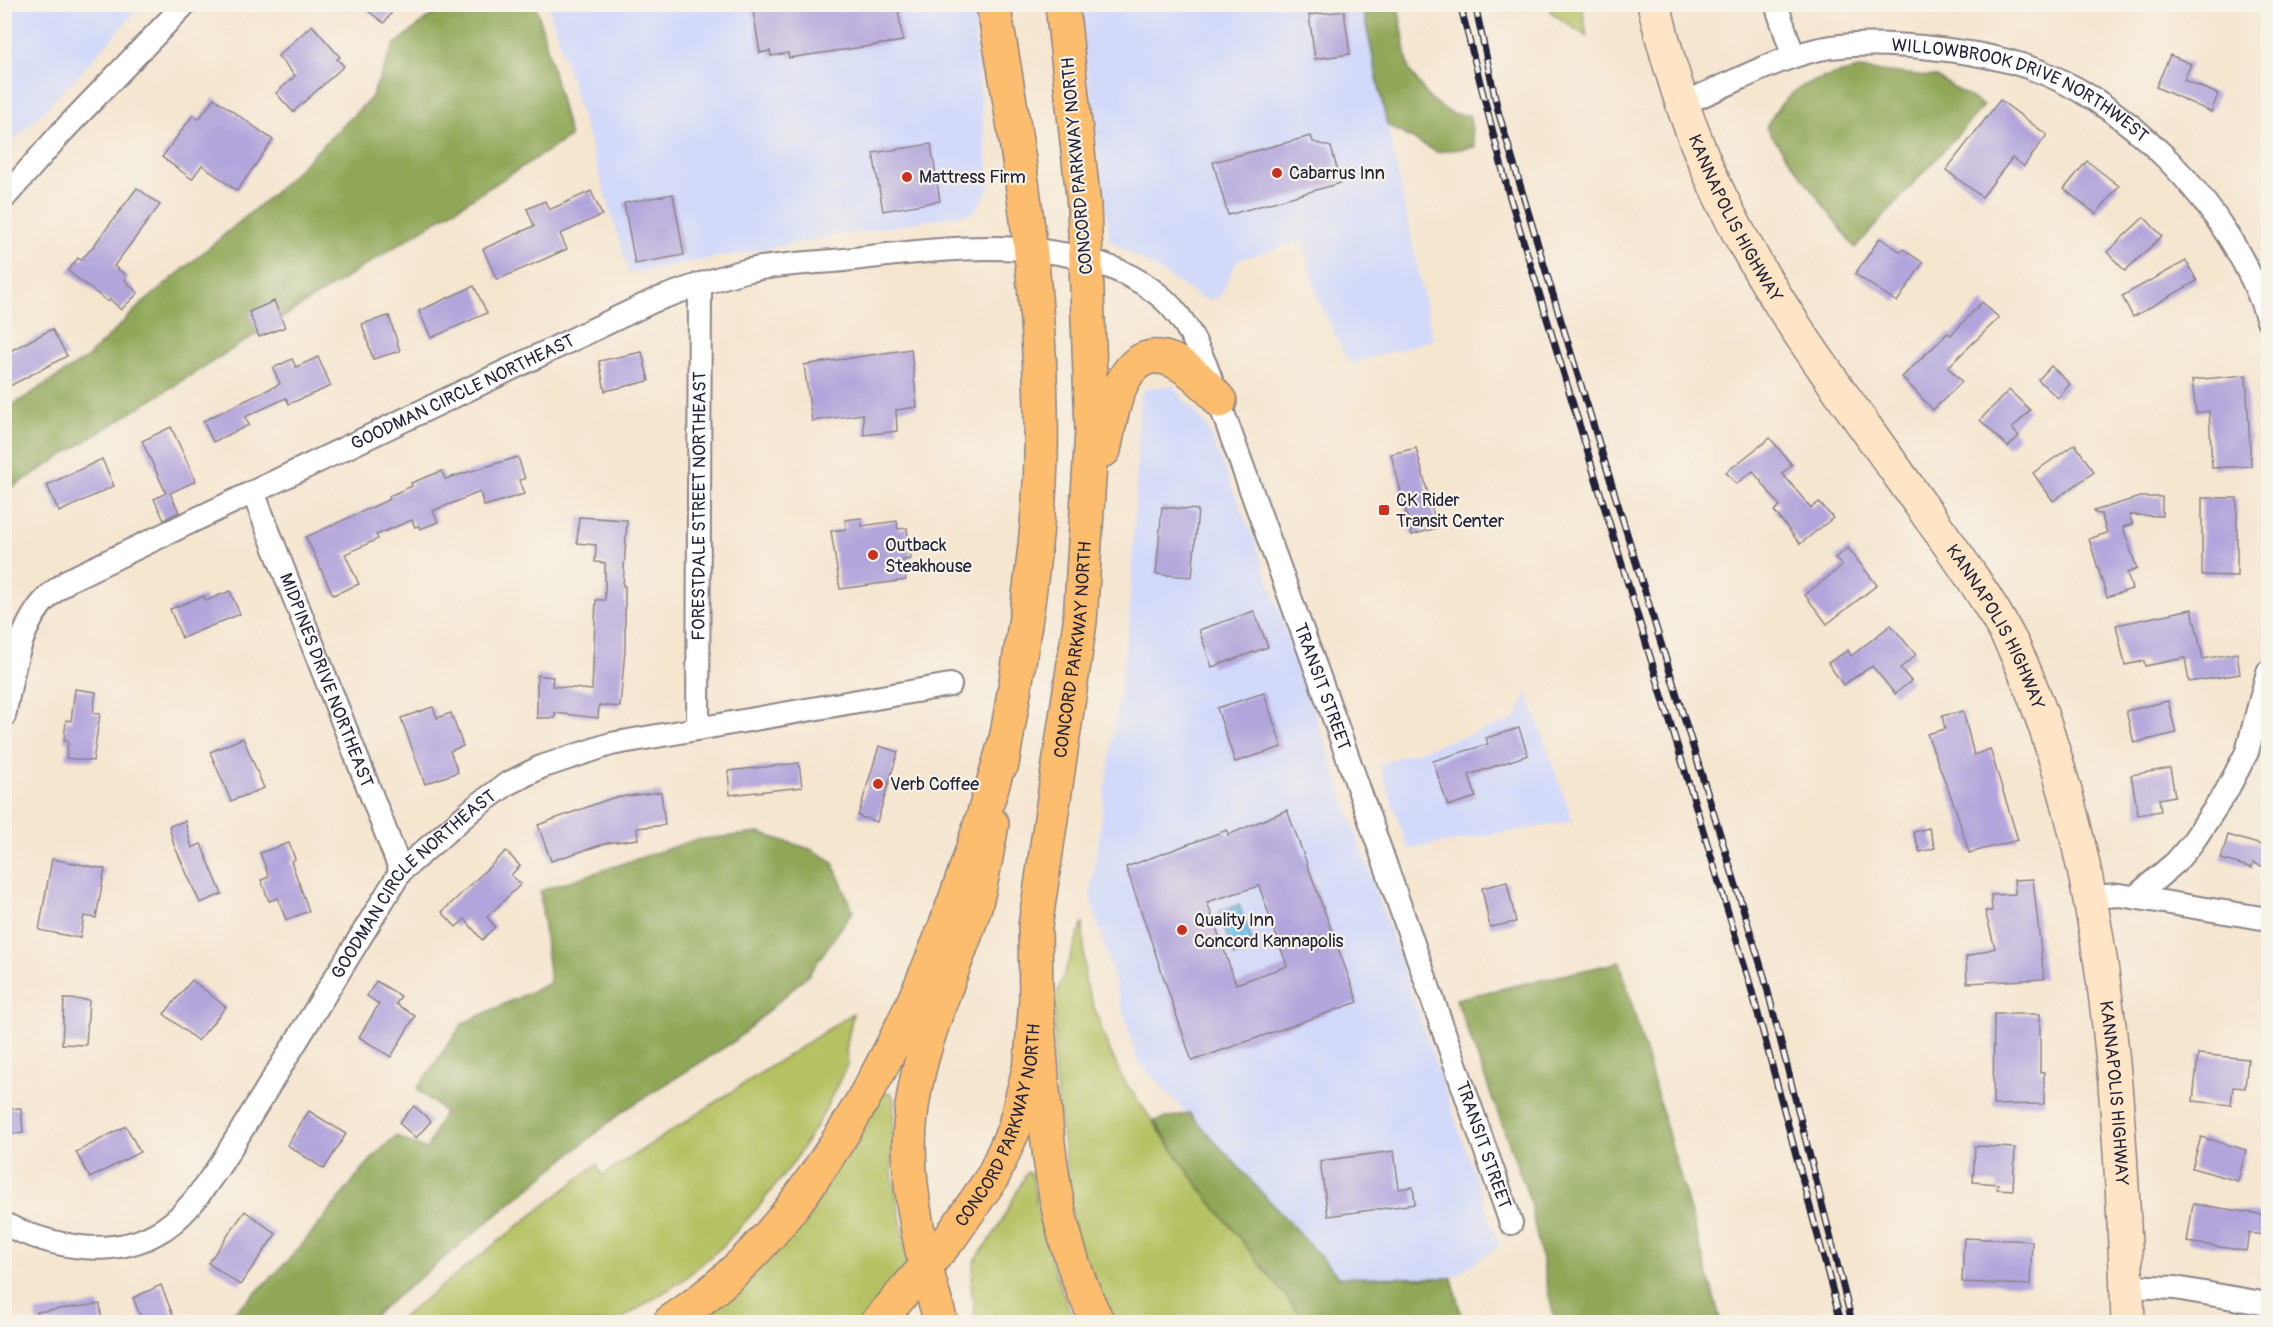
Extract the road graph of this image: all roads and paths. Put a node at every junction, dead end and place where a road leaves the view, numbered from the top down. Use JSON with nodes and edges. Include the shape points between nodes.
{"nodes":[{"id":1,"x":184,"y":4,"type":"edge"},
{"id":2,"x":993,"y":4,"type":"edge"},
{"id":3,"x":1062,"y":4,"type":"edge"},
{"id":4,"x":1653,"y":4,"type":"edge"},
{"id":5,"x":1776,"y":4,"type":"edge"},
{"id":6,"x":1793,"y":55,"type":"junction"},
{"id":7,"x":1683,"y":103,"type":"junction"},
{"id":8,"x":4,"y":198,"type":"edge"},
{"id":9,"x":1029,"y":249,"type":"junction"},
{"id":10,"x":1086,"y":259,"type":"junction"},
{"id":11,"x":700,"y":284,"type":"junction"},
{"id":12,"x":2268,"y":320,"type":"edge"},
{"id":13,"x":1220,"y":401,"type":"junction"},
{"id":14,"x":253,"y":492,"type":"junction"},
{"id":15,"x":1088,"y":513,"type":"junction"},
{"id":16,"x":2268,"y":672,"type":"edge"},
{"id":17,"x":950,"y":685,"type":"dead end"},
{"id":18,"x":4,"y":716,"type":"edge"},
{"id":19,"x":698,"y":728,"type":"junction"},
{"id":20,"x":1007,"y":735,"type":"junction"},
{"id":21,"x":400,"y":871,"type":"junction"},
{"id":22,"x":2115,"y":896,"type":"junction"},
{"id":23,"x":2268,"y":919,"type":"edge"},
{"id":24,"x":1036,"y":999,"type":"junction"},
{"id":25,"x":1511,"y":1223,"type":"dead end"},
{"id":26,"x":4,"y":1224,"type":"edge"},
{"id":27,"x":925,"y":1266,"type":"junction"},
{"id":28,"x":2127,"y":1286,"type":"junction"},
{"id":29,"x":2268,"y":1304,"type":"edge"},
{"id":30,"x":670,"y":1323,"type":"edge"},
{"id":31,"x":878,"y":1323,"type":"edge"},
{"id":32,"x":941,"y":1323,"type":"edge"},
{"id":33,"x":1098,"y":1323,"type":"edge"},
{"id":34,"x":2128,"y":1323,"type":"edge"}],
"edges":[{"from":1,"to":8,"type":"street"},
{"from":2,"to":9,"type":"highway"},
{"from":3,"to":10,"type":"highway","name":"CONCORD PARKWAY NORTH"},
{"from":4,"to":7,"type":"main road","name":"KANNAPOLIS HIGHWAY"},
{"from":5,"to":6,"type":"street"},
{"from":6,"to":7,"type":"street","name":"WILLOWBROOK DRIVE NORTHWEST"},
{"from":6,"to":12,"type":"street","name":"WILLOWBROOK DRIVE NORTHWEST","via":[[1855,44],[1941,49],[2013,62],[2061,81],[2129,123],[2159,150],[2212,210],[2237,247]]},
{"from":7,"to":22,"type":"main road","name":"KANNAPOLIS HIGHWAY","via":[[1731,219],[1764,277],[1979,588],[2014,648],[2055,756],[2078,840]]},
{"from":9,"to":10,"type":"street","name":"TRANSIT STREET"},
{"from":9,"to":11,"type":"street","name":"GOODMAN CIRCLE NORTHEAST","via":[[909,253],[746,271]]},
{"from":9,"to":20,"type":"highway","via":[[1041,460],[1030,581]]},
{"from":10,"to":13,"type":"street","name":"TRANSIT STREET","via":[[1138,281],[1175,311],[1194,338]]},
{"from":10,"to":15,"type":"highway","name":"CONCORD PARKWAY NORTH","via":[[1092,431]]},
{"from":11,"to":14,"type":"street","name":"GOODMAN CIRCLE NORTHEAST","via":[[653,301]]},
{"from":11,"to":19,"type":"street","name":"FORESTDALE STREET NORTHEAST"},
{"from":13,"to":15,"type":"highway","via":[[1200,377],[1180,363],[1162,357],[1138,363],[1122,384]]},
{"from":13,"to":25,"type":"street","name":"TRANSIT STREET"},
{"from":14,"to":18,"type":"street","name":"GOODMAN CIRCLE NORTHEAST","via":[[69,580],[46,598],[30,623],[16,659]]},
{"from":14,"to":21,"type":"street","name":"MIDPINES DRIVE NORTHEAST"},
{"from":15,"to":24,"type":"highway","name":"CONCORD PARKWAY NORTH","via":[[1079,633],[1035,927]]},
{"from":16,"to":22,"type":"street","via":[[2247,753],[2226,792],[2181,856]]},
{"from":17,"to":19,"type":"street","name":"GOODMAN CIRCLE NORTHEAST"},
{"from":19,"to":21,"type":"street","name":"GOODMAN CIRCLE NORTHEAST","via":[[611,744],[542,767],[507,784],[474,808]]},
{"from":20,"to":27,"type":"highway","via":[[981,882],[921,1063],[913,1100],[909,1154]]},
{"from":20,"to":30,"type":"highway","via":[[962,884],[917,996],[873,1086],[787,1218],[738,1269]]},
{"from":21,"to":26,"type":"street","name":"GOODMAN CIRCLE NORTHEAST","via":[[222,1162],[178,1217],[145,1239],[98,1248],[66,1246]]},
{"from":22,"to":23,"type":"street"},
{"from":22,"to":28,"type":"main road","name":"KANNAPOLIS HIGHWAY","via":[[2117,1114]]},
{"from":24,"to":27,"type":"highway","name":"CONCORD PARKWAY NORTH","via":[[1031,1061],[1005,1152],[972,1210]]},
{"from":24,"to":33,"type":"highway","via":[[1059,1218]]},
{"from":27,"to":31,"type":"highway","name":"CONCORD PARKWAY NORTH"},
{"from":27,"to":32,"type":"highway"},
{"from":28,"to":29,"type":"street","via":[[2175,1288]]},
{"from":28,"to":34,"type":"main road","name":"KANNAPOLIS HIGHWAY"}]}
